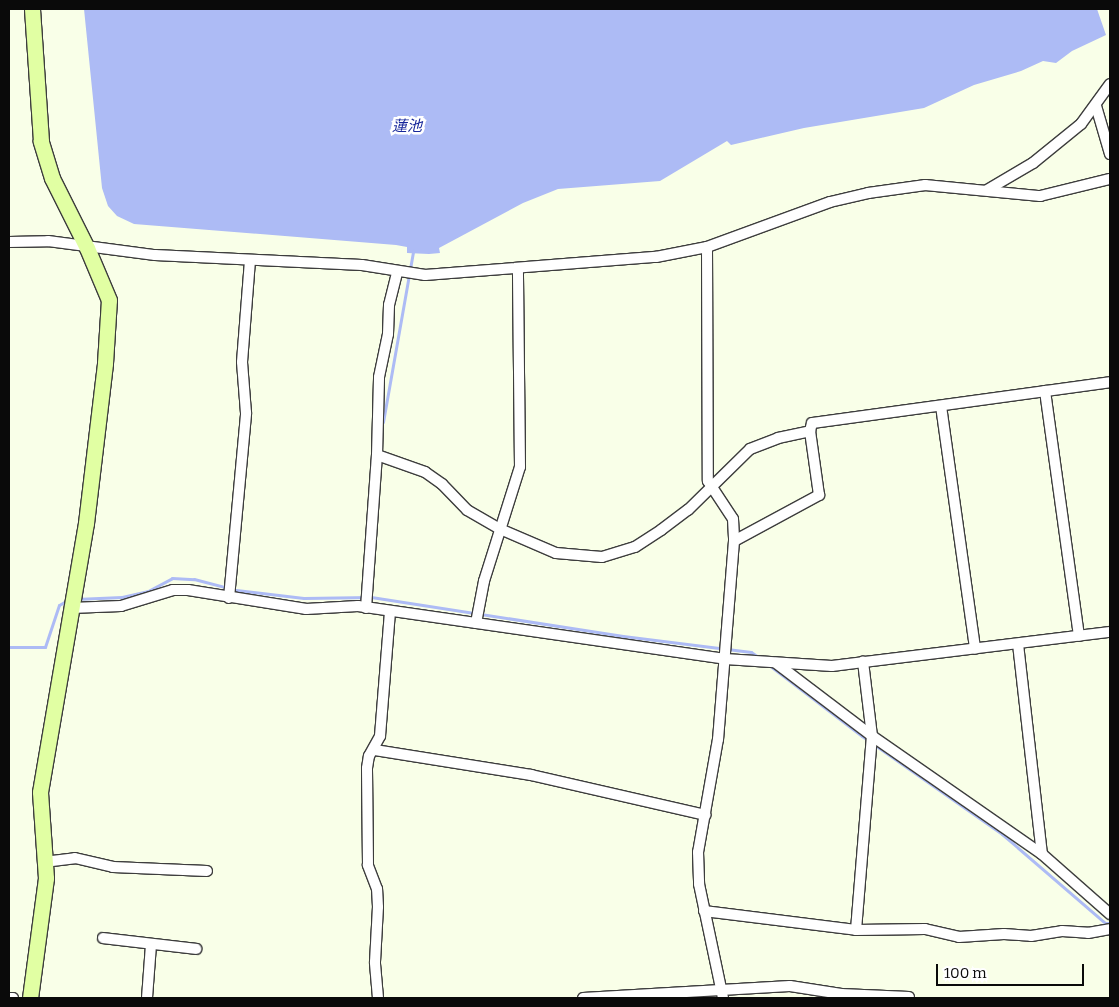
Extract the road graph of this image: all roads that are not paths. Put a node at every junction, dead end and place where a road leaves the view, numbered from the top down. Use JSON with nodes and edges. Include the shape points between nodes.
{"nodes":[{"id":1,"x":32,"y":9,"type":"edge"},
{"id":2,"x":1110,"y":84,"type":"edge"},
{"id":3,"x":1096,"y":106,"type":"junction"},
{"id":4,"x":1110,"y":154,"type":"edge"},
{"id":5,"x":1110,"y":179,"type":"edge"},
{"id":6,"x":987,"y":190,"type":"junction"},
{"id":7,"x":9,"y":242,"type":"edge"},
{"id":8,"x":707,"y":247,"type":"junction"},
{"id":9,"x":87,"y":248,"type":"junction"},
{"id":10,"x":250,"y":260,"type":"junction"},
{"id":11,"x":518,"y":270,"type":"junction"},
{"id":12,"x":400,"y":273,"type":"junction"},
{"id":13,"x":1110,"y":382,"type":"edge"},
{"id":14,"x":1045,"y":391,"type":"junction"},
{"id":15,"x":940,"y":406,"type":"junction"},
{"id":16,"x":810,"y":431,"type":"junction"},
{"id":17,"x":380,"y":456,"type":"junction"},
{"id":18,"x":711,"y":488,"type":"junction"},
{"id":19,"x":500,"y":529,"type":"junction"},
{"id":20,"x":734,"y":540,"type":"junction"},
{"id":21,"x":229,"y":598,"type":"junction"},
{"id":22,"x":71,"y":608,"type":"junction"},
{"id":23,"x":366,"y":608,"type":"junction"},
{"id":24,"x":390,"y":611,"type":"junction"},
{"id":25,"x":476,"y":623,"type":"junction"},
{"id":26,"x":1110,"y":632,"type":"edge"},
{"id":27,"x":1079,"y":636,"type":"junction"},
{"id":28,"x":1018,"y":644,"type":"junction"},
{"id":29,"x":975,"y":650,"type":"junction"},
{"id":30,"x":725,"y":659,"type":"junction"},
{"id":31,"x":775,"y":662,"type":"junction"},
{"id":32,"x":863,"y":662,"type":"junction"},
{"id":33,"x":872,"y":736,"type":"junction"},
{"id":34,"x":374,"y":750,"type":"junction"},
{"id":35,"x":705,"y":815,"type":"junction"},
{"id":36,"x":1042,"y":854,"type":"junction"},
{"id":37,"x":44,"y":862,"type":"junction"},
{"id":38,"x":207,"y":871,"type":"dead end"},
{"id":39,"x":704,"y":911,"type":"junction"},
{"id":40,"x":1110,"y":914,"type":"edge"},
{"id":41,"x":1110,"y":929,"type":"edge"},
{"id":42,"x":856,"y":930,"type":"junction"},
{"id":43,"x":103,"y":938,"type":"dead end"},
{"id":44,"x":151,"y":945,"type":"junction"},
{"id":45,"x":196,"y":949,"type":"dead end"},
{"id":46,"x":723,"y":993,"type":"edge"},
{"id":47,"x":908,"y":997,"type":"edge"},
{"id":48,"x":9,"y":998,"type":"edge"},
{"id":49,"x":13,"y":998,"type":"edge"},
{"id":50,"x":30,"y":998,"type":"edge"},
{"id":51,"x":147,"y":998,"type":"edge"},
{"id":52,"x":378,"y":998,"type":"edge"},
{"id":53,"x":583,"y":998,"type":"edge"}],
"edges":[{"from":1,"to":9,"type":"street","via":[[41,141],[52,178]]},
{"from":2,"to":3,"type":"street"},
{"from":3,"to":4,"type":"street"},
{"from":3,"to":6,"type":"street","via":[[1081,124],[1033,163]]},
{"from":5,"to":6,"type":"street","via":[[1040,196]]},
{"from":6,"to":8,"type":"street","via":[[925,185],[868,193],[830,202]]},
{"from":7,"to":9,"type":"street","via":[[48,241]]},
{"from":8,"to":11,"type":"street","via":[[656,257]]},
{"from":8,"to":18,"type":"street"},
{"from":9,"to":10,"type":"street"},
{"from":9,"to":22,"type":"street","via":[[109,300],[109,324],[86,523]]},
{"from":10,"to":12,"type":"street","via":[[362,265]]},
{"from":10,"to":21,"type":"street","via":[[242,362],[246,413]]},
{"from":11,"to":12,"type":"street"},
{"from":11,"to":19,"type":"street","via":[[520,467]]},
{"from":12,"to":17,"type":"street","via":[[389,306],[388,334],[379,377]]},
{"from":13,"to":14,"type":"street"},
{"from":14,"to":15,"type":"street"},
{"from":14,"to":27,"type":"street"},
{"from":15,"to":16,"type":"street","via":[[812,423]]},
{"from":15,"to":29,"type":"street"},
{"from":16,"to":18,"type":"street","via":[[750,449]]},
{"from":16,"to":20,"type":"street","via":[[819,495]]},
{"from":17,"to":19,"type":"street","via":[[425,472],[442,484],[467,510]]},
{"from":17,"to":23,"type":"street"},
{"from":18,"to":19,"type":"street","via":[[661,530],[621,553],[585,556],[556,553]]},
{"from":18,"to":20,"type":"street","via":[[733,519]]},
{"from":19,"to":25,"type":"street","via":[[484,581]]},
{"from":20,"to":30,"type":"street"},
{"from":21,"to":22,"type":"street","via":[[174,590],[122,606]]},
{"from":21,"to":23,"type":"street","via":[[306,609]]},
{"from":22,"to":37,"type":"street","via":[[40,792]]},
{"from":23,"to":24,"type":"street"},
{"from":24,"to":25,"type":"street"},
{"from":24,"to":34,"type":"street","via":[[380,736]]},
{"from":25,"to":30,"type":"street"},
{"from":26,"to":27,"type":"street"},
{"from":27,"to":28,"type":"street"},
{"from":28,"to":29,"type":"street"},
{"from":28,"to":36,"type":"street"},
{"from":29,"to":32,"type":"street"},
{"from":30,"to":31,"type":"street"},
{"from":30,"to":35,"type":"street","via":[[718,739]]},
{"from":31,"to":32,"type":"street","via":[[832,666]]},
{"from":31,"to":33,"type":"street"},
{"from":32,"to":33,"type":"street"},
{"from":33,"to":36,"type":"street"},
{"from":33,"to":42,"type":"street"},
{"from":34,"to":35,"type":"street","via":[[531,775]]},
{"from":34,"to":52,"type":"street","via":[[367,768],[368,865],[377,889],[375,962]]},
{"from":35,"to":39,"type":"street","via":[[698,852],[698,884]]},
{"from":36,"to":40,"type":"street"},
{"from":37,"to":38,"type":"street","via":[[75,858],[113,867]]},
{"from":37,"to":50,"type":"street","via":[[42,921]]},
{"from":39,"to":42,"type":"street"},
{"from":39,"to":46,"type":"street"},
{"from":41,"to":42,"type":"street","via":[[973,937],[925,928]]},
{"from":43,"to":44,"type":"street"},
{"from":44,"to":45,"type":"street"},
{"from":44,"to":51,"type":"street"},
{"from":46,"to":47,"type":"street","via":[[790,986],[841,994]]},
{"from":46,"to":53,"type":"street"},
{"from":48,"to":49,"type":"street"}]}
